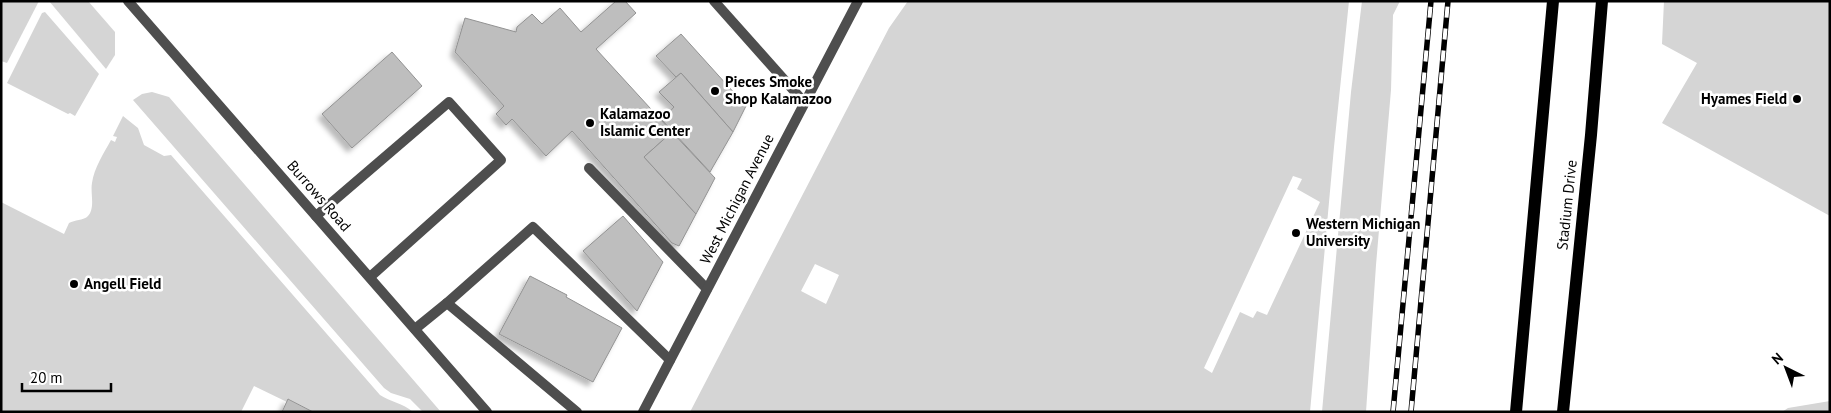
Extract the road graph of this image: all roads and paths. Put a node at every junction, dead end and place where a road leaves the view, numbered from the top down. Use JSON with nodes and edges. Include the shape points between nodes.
{"nodes":[{"id":1,"x":128,"y":1,"type":"edge"},
{"id":2,"x":714,"y":1,"type":"edge"},
{"id":3,"x":858,"y":1,"type":"edge"},
{"id":4,"x":1553,"y":1,"type":"edge"},
{"id":5,"x":1602,"y":1,"type":"edge"},
{"id":6,"x":804,"y":102,"type":"junction"},
{"id":7,"x":589,"y":168,"type":"dead end"},
{"id":8,"x":316,"y":216,"type":"junction"},
{"id":9,"x":370,"y":277,"type":"junction"},
{"id":10,"x":707,"y":289,"type":"junction"},
{"id":11,"x":447,"y":303,"type":"junction"},
{"id":12,"x":415,"y":329,"type":"junction"},
{"id":13,"x":670,"y":360,"type":"junction"},
{"id":14,"x":487,"y":412,"type":"edge"},
{"id":15,"x":577,"y":412,"type":"edge"},
{"id":16,"x":643,"y":412,"type":"edge"},
{"id":17,"x":1516,"y":412,"type":"edge"},
{"id":18,"x":1563,"y":412,"type":"edge"}],
"edges":[{"from":1,"to":8,"type":"street","name":"Burrows Road"},
{"from":2,"to":6,"type":"street"},
{"from":3,"to":6,"type":"street","name":"West Michigan Avenue"},
{"from":4,"to":17,"type":"main road"},
{"from":5,"to":18,"type":"main road","name":"Stadium Drive"},
{"from":6,"to":10,"type":"street","name":"West Michigan Avenue"},
{"from":7,"to":10,"type":"street"},
{"from":8,"to":9,"type":"street","name":"Burrows Road"},
{"from":8,"to":9,"type":"street","via":[[449,102],[501,160]]},
{"from":9,"to":12,"type":"street","name":"Burrows Road"},
{"from":10,"to":13,"type":"street","name":"West Michigan Avenue"},
{"from":11,"to":12,"type":"street"},
{"from":11,"to":13,"type":"street","via":[[533,227]]},
{"from":11,"to":15,"type":"street"},
{"from":12,"to":14,"type":"street","name":"Burrows Road"},
{"from":13,"to":16,"type":"street","name":"West Michigan Avenue"}]}
